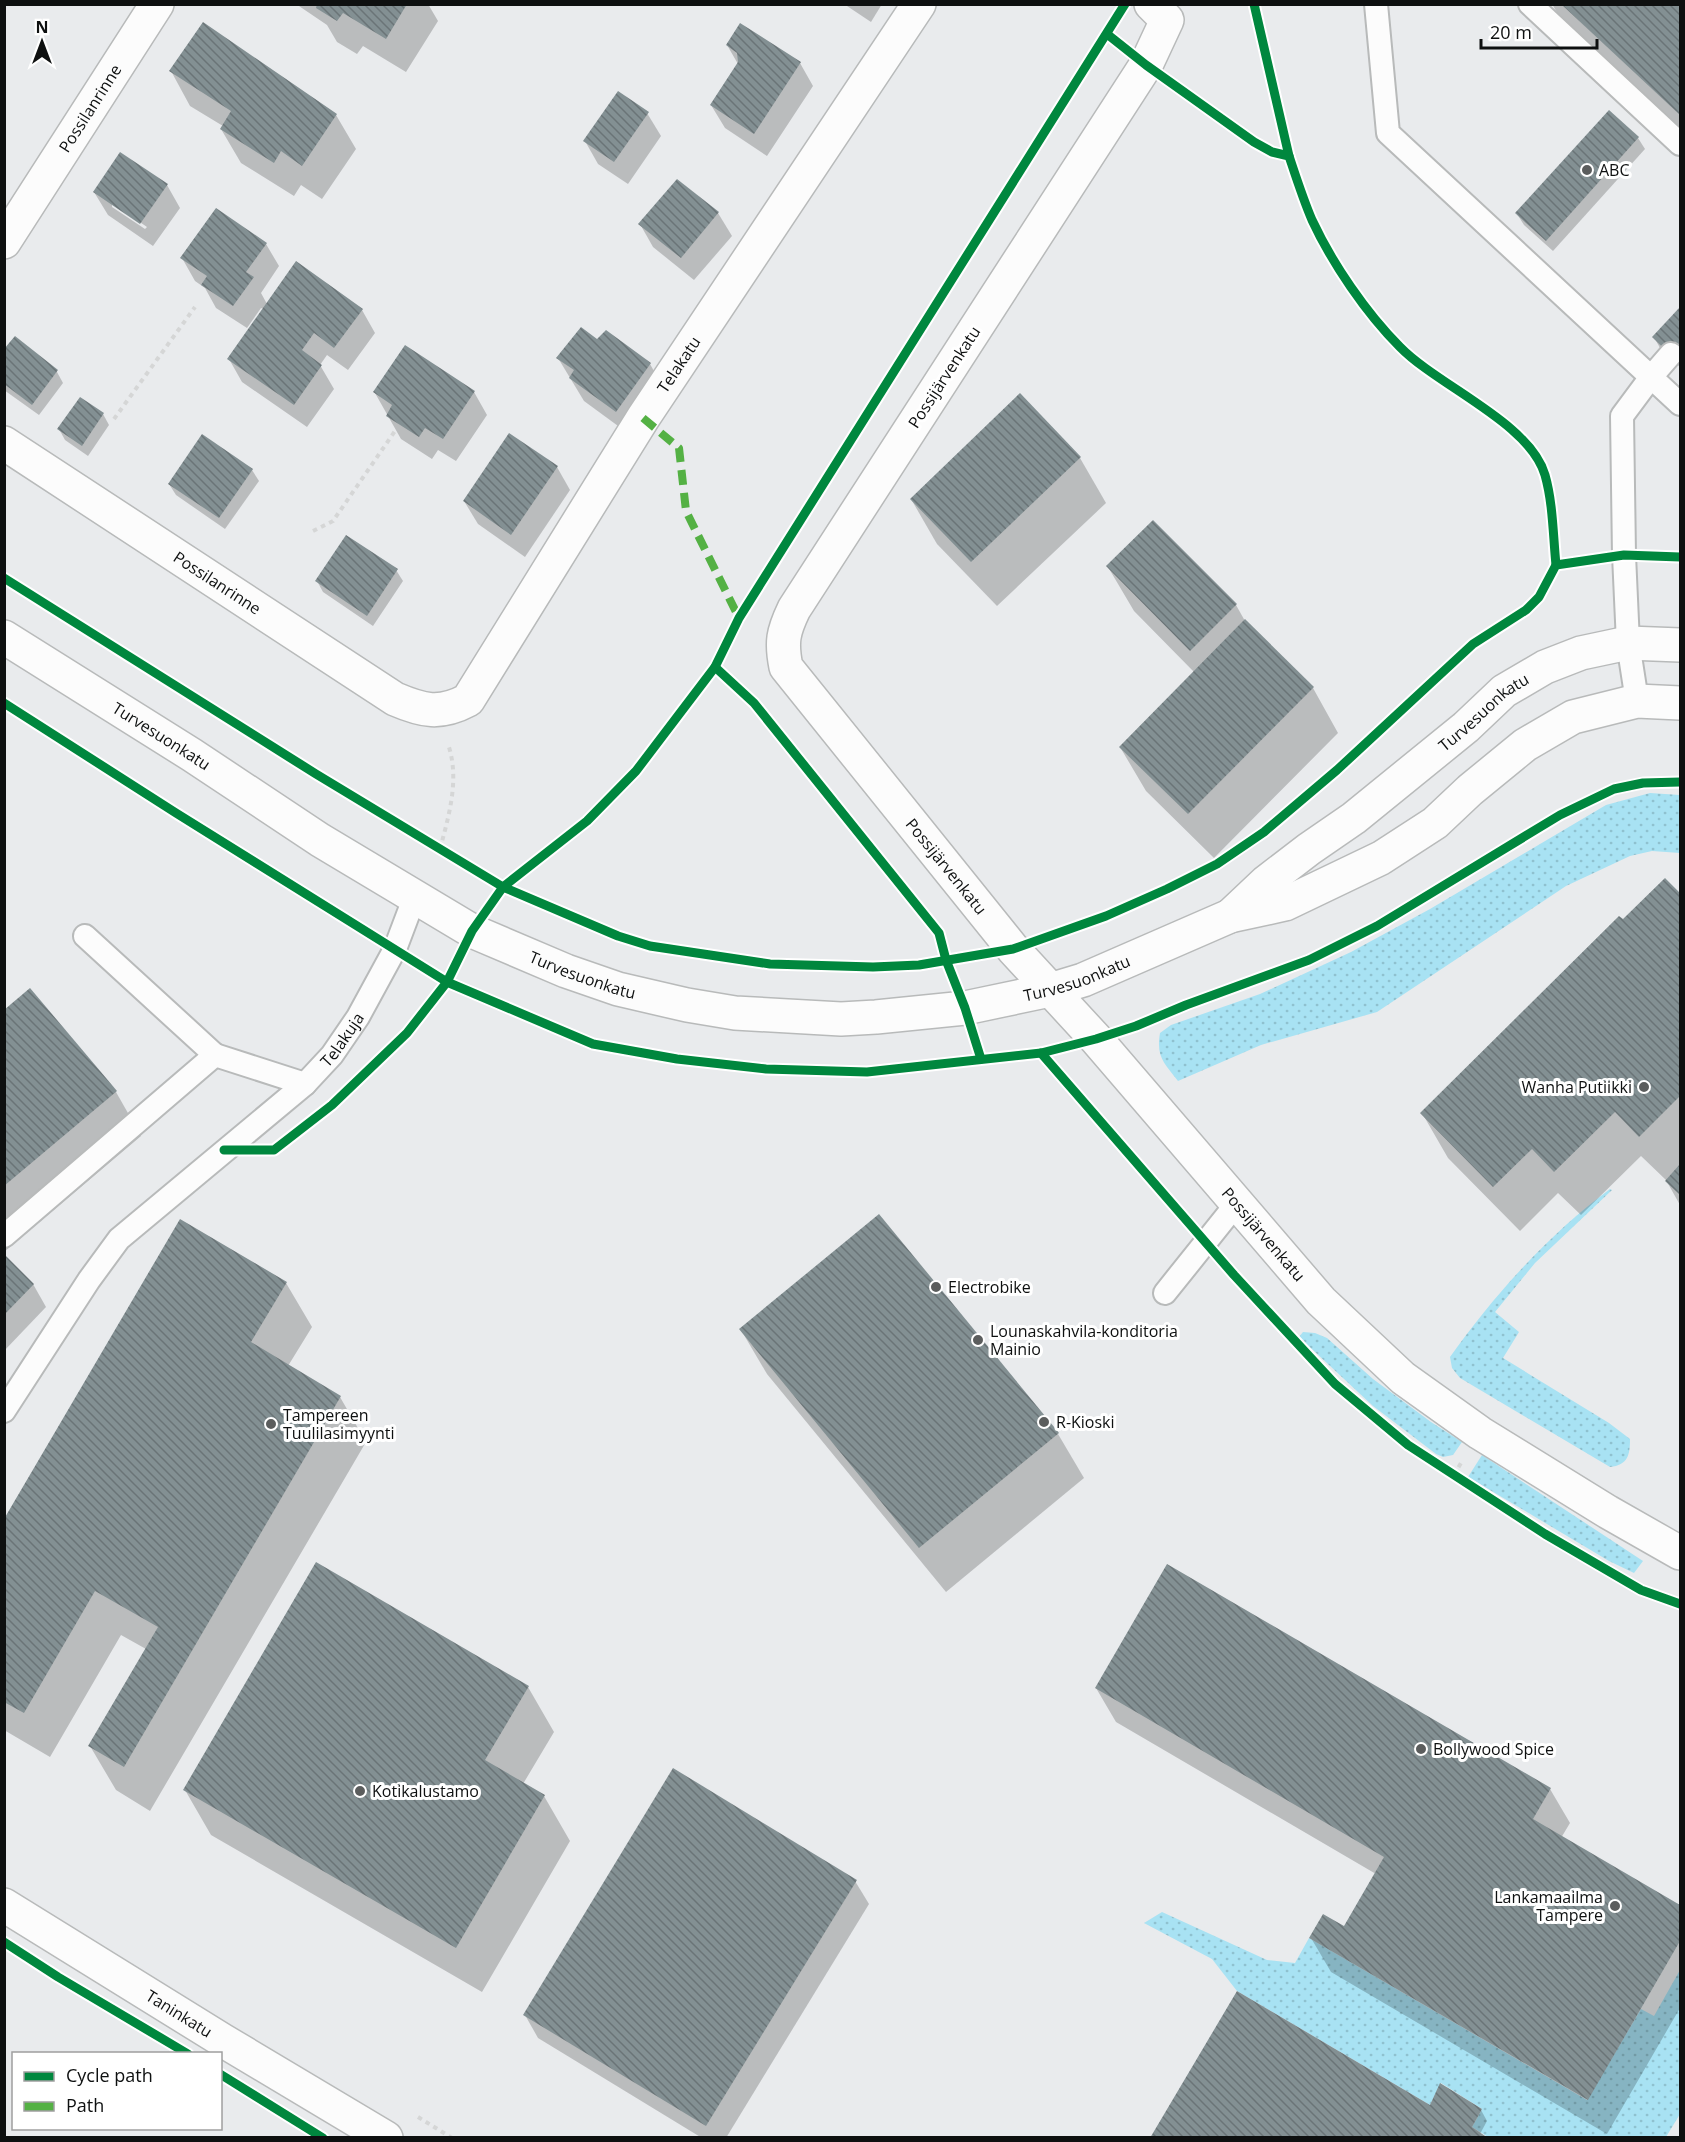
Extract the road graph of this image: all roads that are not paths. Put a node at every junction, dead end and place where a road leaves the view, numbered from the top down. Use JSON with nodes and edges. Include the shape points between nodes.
{"nodes":[{"id":1,"x":157,"y":4,"type":"edge"},
{"id":2,"x":919,"y":4,"type":"edge"},
{"id":3,"x":1376,"y":4,"type":"edge"},
{"id":4,"x":1530,"y":4,"type":"edge"},
{"id":5,"x":1159,"y":12,"type":"edge"},
{"id":6,"x":1680,"y":144,"type":"edge"},
{"id":7,"x":4,"y":242,"type":"edge"},
{"id":8,"x":1671,"y":354,"type":"dead end"},
{"id":9,"x":1651,"y":377,"type":"junction"},
{"id":10,"x":1680,"y":404,"type":"edge"},
{"id":11,"x":4,"y":443,"type":"edge"},
{"id":12,"x":4,"y":637,"type":"edge"},
{"id":13,"x":1628,"y":643,"type":"junction"},
{"id":14,"x":1680,"y":645,"type":"edge"},
{"id":15,"x":1637,"y":701,"type":"junction"},
{"id":16,"x":1680,"y":703,"type":"edge"},
{"id":17,"x":436,"y":710,"type":"joint"},
{"id":18,"x":415,"y":896,"type":"junction"},
{"id":19,"x":1230,"y":916,"type":"junction"},
{"id":20,"x":85,"y":936,"type":"dead end"},
{"id":21,"x":1050,"y":990,"type":"junction"},
{"id":22,"x":215,"y":1055,"type":"junction"},
{"id":23,"x":305,"y":1084,"type":"junction"},
{"id":24,"x":1237,"y":1203,"type":"junction"},
{"id":25,"x":4,"y":1236,"type":"edge"},
{"id":26,"x":1165,"y":1293,"type":"dead end"},
{"id":27,"x":4,"y":1411,"type":"edge"},
{"id":28,"x":1680,"y":1553,"type":"edge"},
{"id":29,"x":4,"y":1905,"type":"edge"},
{"id":30,"x":386,"y":2138,"type":"edge"}],
"edges":[{"from":1,"to":7,"type":"street","name":"Possilanrinne"},
{"from":2,"to":17,"type":"street","name":"Telakatu","via":[[643,418],[468,700]]},
{"from":3,"to":9,"type":"lane","via":[[1388,133]]},
{"from":4,"to":6,"type":"lane"},
{"from":5,"to":21,"type":"street","name":"Possijärvenkatu","via":[[1146,65],[794,609],[785,626],[782,645],[786,667]]},
{"from":8,"to":9,"type":"lane"},
{"from":9,"to":10,"type":"lane"},
{"from":9,"to":13,"type":"lane","via":[[1622,416]]},
{"from":11,"to":17,"type":"street","name":"Possilanrinne","via":[[395,699]]},
{"from":12,"to":18,"type":"street","name":"Turvesuonkatu","via":[[320,840]]},
{"from":13,"to":14,"type":"street","name":"Turvesuonkatu"},
{"from":13,"to":15,"type":"lane"},
{"from":13,"to":19,"type":"street","name":"Turvesuonkatu","via":[[1581,653],[1545,667],[1504,691],[1466,727],[1354,818],[1266,882]]},
{"from":15,"to":16,"type":"street","name":"Turvesuonkatu"},
{"from":15,"to":19,"type":"street","name":"Turvesuonkatu","via":[[1573,717],[1545,732],[1495,769],[1435,823],[1382,858],[1285,904]]},
{"from":18,"to":21,"type":"street","name":"Turvesuonkatu","via":[[472,931],[566,971],[618,989],[735,1013],[876,1017],[965,1008]]},
{"from":18,"to":23,"type":"lane","name":"Telakuja","via":[[395,949],[358,1017],[332,1055]]},
{"from":19,"to":21,"type":"street","name":"Turvesuonkatu","via":[[1116,967]]},
{"from":20,"to":22,"type":"lane"},
{"from":21,"to":24,"type":"street","name":"Possijärvenkatu"},
{"from":22,"to":23,"type":"lane"},
{"from":22,"to":25,"type":"lane"},
{"from":23,"to":27,"type":"lane","name":"Telakuja","via":[[119,1239]]},
{"from":24,"to":26,"type":"lane"},
{"from":24,"to":28,"type":"street","name":"Possijärvenkatu","via":[[1321,1301],[1403,1378],[1480,1433]]},
{"from":29,"to":30,"type":"street","name":"Taninkatu"}]}
